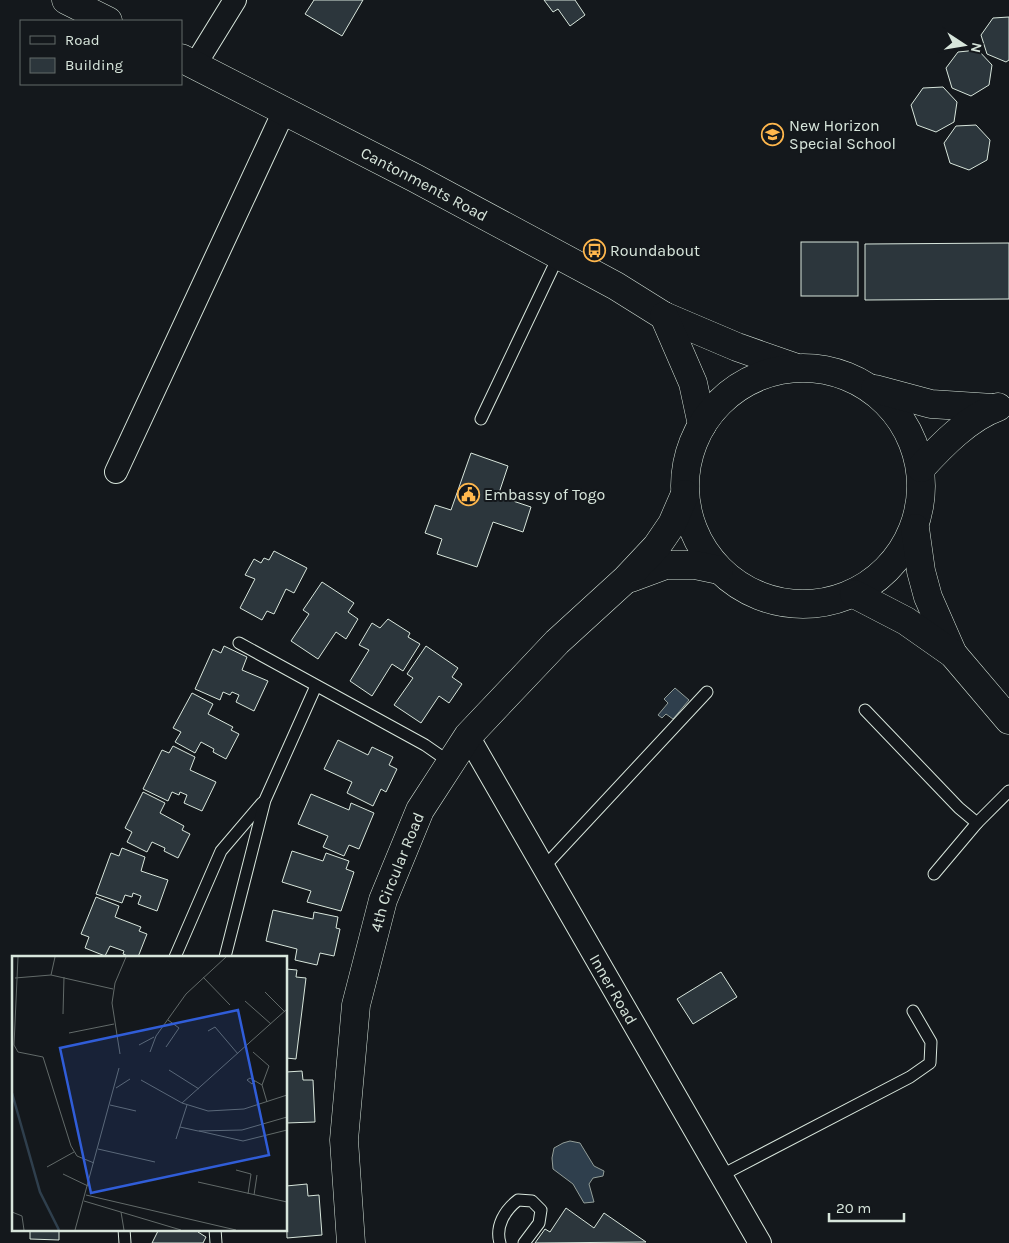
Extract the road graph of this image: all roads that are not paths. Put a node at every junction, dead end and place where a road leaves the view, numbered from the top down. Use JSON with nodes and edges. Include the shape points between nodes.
{"nodes":[{"id":1,"x":66,"y":0,"type":"edge"},
{"id":2,"x":235,"y":0,"type":"edge"},
{"id":3,"x":106,"y":20,"type":"edge"},
{"id":4,"x":188,"y":62,"type":"edge"},
{"id":5,"x":284,"y":111,"type":"junction"},
{"id":6,"x":559,"y":256,"type":"junction"},
{"id":7,"x":664,"y":316,"type":"junction"},
{"id":8,"x":794,"y":367,"type":"junction"},
{"id":9,"x":872,"y":389,"type":"junction"},
{"id":10,"x":1001,"y":406,"type":"edge"},
{"id":11,"x":481,"y":419,"type":"dead end"},
{"id":12,"x":702,"y":425,"type":"junction"},
{"id":13,"x":921,"y":468,"type":"junction"},
{"id":14,"x":116,"y":472,"type":"dead end"},
{"id":15,"x":685,"y":494,"type":"junction"},
{"id":16,"x":915,"y":528,"type":"junction"},
{"id":17,"x":719,"y":570,"type":"junction"},
{"id":18,"x":626,"y":580,"type":"junction"},
{"id":19,"x":854,"y":594,"type":"junction"},
{"id":20,"x":239,"y":642,"type":"dead end"},
{"id":21,"x":953,"y":654,"type":"junction"},
{"id":22,"x":316,"y":686,"type":"junction"},
{"id":23,"x":707,"y":692,"type":"dead end"},
{"id":24,"x":865,"y":710,"type":"dead end"},
{"id":25,"x":1009,"y":720,"type":"edge"},
{"id":26,"x":468,"y":736,"type":"junction"},
{"id":27,"x":450,"y":763,"type":"junction"},
{"id":28,"x":1009,"y":791,"type":"edge"},
{"id":29,"x":264,"y":800,"type":"junction"},
{"id":30,"x":977,"y":823,"type":"junction"},
{"id":31,"x":544,"y":867,"type":"junction"},
{"id":32,"x":934,"y":874,"type":"dead end"},
{"id":33,"x":175,"y":956,"type":"edge"},
{"id":34,"x":225,"y":956,"type":"edge"},
{"id":35,"x":913,"y":1011,"type":"dead end"},
{"id":36,"x":722,"y":1176,"type":"junction"},
{"id":37,"x":124,"y":1230,"type":"edge"},
{"id":38,"x":215,"y":1230,"type":"edge"},
{"id":39,"x":125,"y":1243,"type":"edge"},
{"id":40,"x":216,"y":1243,"type":"edge"},
{"id":41,"x":351,"y":1243,"type":"edge"},
{"id":42,"x":500,"y":1243,"type":"edge"},
{"id":43,"x":524,"y":1243,"type":"edge"},
{"id":44,"x":760,"y":1243,"type":"edge"}],
"edges":[{"from":1,"to":3,"type":"street"},
{"from":2,"to":4,"type":"street"},
{"from":4,"to":5,"type":"street","name":"Cantonments Road"},
{"from":5,"to":6,"type":"street","name":"Cantonments Road"},
{"from":5,"to":14,"type":"street"},
{"from":6,"to":7,"type":"street","name":"Cantonments Road"},
{"from":6,"to":11,"type":"lane"},
{"from":7,"to":8,"type":"street","name":"Cantonments Road"},
{"from":7,"to":12,"type":"street","via":[[694,383]]},
{"from":8,"to":9,"type":"street","via":[[827,369],[850,376]]},
{"from":8,"to":12,"type":"street","via":[[754,378],[734,390]]},
{"from":9,"to":10,"type":"street","via":[[931,404]]},
{"from":9,"to":13,"type":"street","via":[[904,422]]},
{"from":10,"to":13,"type":"street","via":[[967,425],[943,444]]},
{"from":12,"to":15,"type":"street","via":[[686,470]]},
{"from":13,"to":16,"type":"street","via":[[922,498]]},
{"from":15,"to":17,"type":"street","via":[[695,535]]},
{"from":15,"to":18,"type":"street","name":"4th Circular Road","via":[[667,532]]},
{"from":16,"to":19,"type":"street","via":[[888,567]]},
{"from":16,"to":21,"type":"street","via":[[928,597]]},
{"from":17,"to":18,"type":"street","via":[[695,565],[666,565]]},
{"from":17,"to":19,"type":"street","via":[[759,597],[783,604],[807,606]]},
{"from":18,"to":26,"type":"street","name":"4th Circular Road","via":[[557,642]]},
{"from":19,"to":21,"type":"street","via":[[906,620]]},
{"from":20,"to":22,"type":"lane"},
{"from":21,"to":25,"type":"street"},
{"from":22,"to":27,"type":"lane","via":[[425,745]]},
{"from":22,"to":29,"type":"lane"},
{"from":23,"to":31,"type":"lane"},
{"from":24,"to":30,"type":"lane"},
{"from":26,"to":27,"type":"street","name":"4th Circular Road"},
{"from":26,"to":31,"type":"street","name":"Inner Road"},
{"from":27,"to":41,"type":"street","name":"4th Circular Road","via":[[420,810],[382,900],[356,1005],[344,1140]]},
{"from":28,"to":30,"type":"lane"},
{"from":29,"to":33,"type":"lane","via":[[221,851]]},
{"from":29,"to":34,"type":"lane"},
{"from":30,"to":32,"type":"lane"},
{"from":31,"to":36,"type":"street","name":"Inner Road"},
{"from":35,"to":36,"type":"lane","via":[[931,1042],[930,1063],[910,1077]]},
{"from":36,"to":44,"type":"street","name":"Inner Road"},
{"from":37,"to":39,"type":"lane"},
{"from":38,"to":40,"type":"lane"},
{"from":42,"to":43,"type":"lane","via":[[499,1225],[508,1208],[518,1200],[532,1201],[541,1210],[539,1223]]}]}
